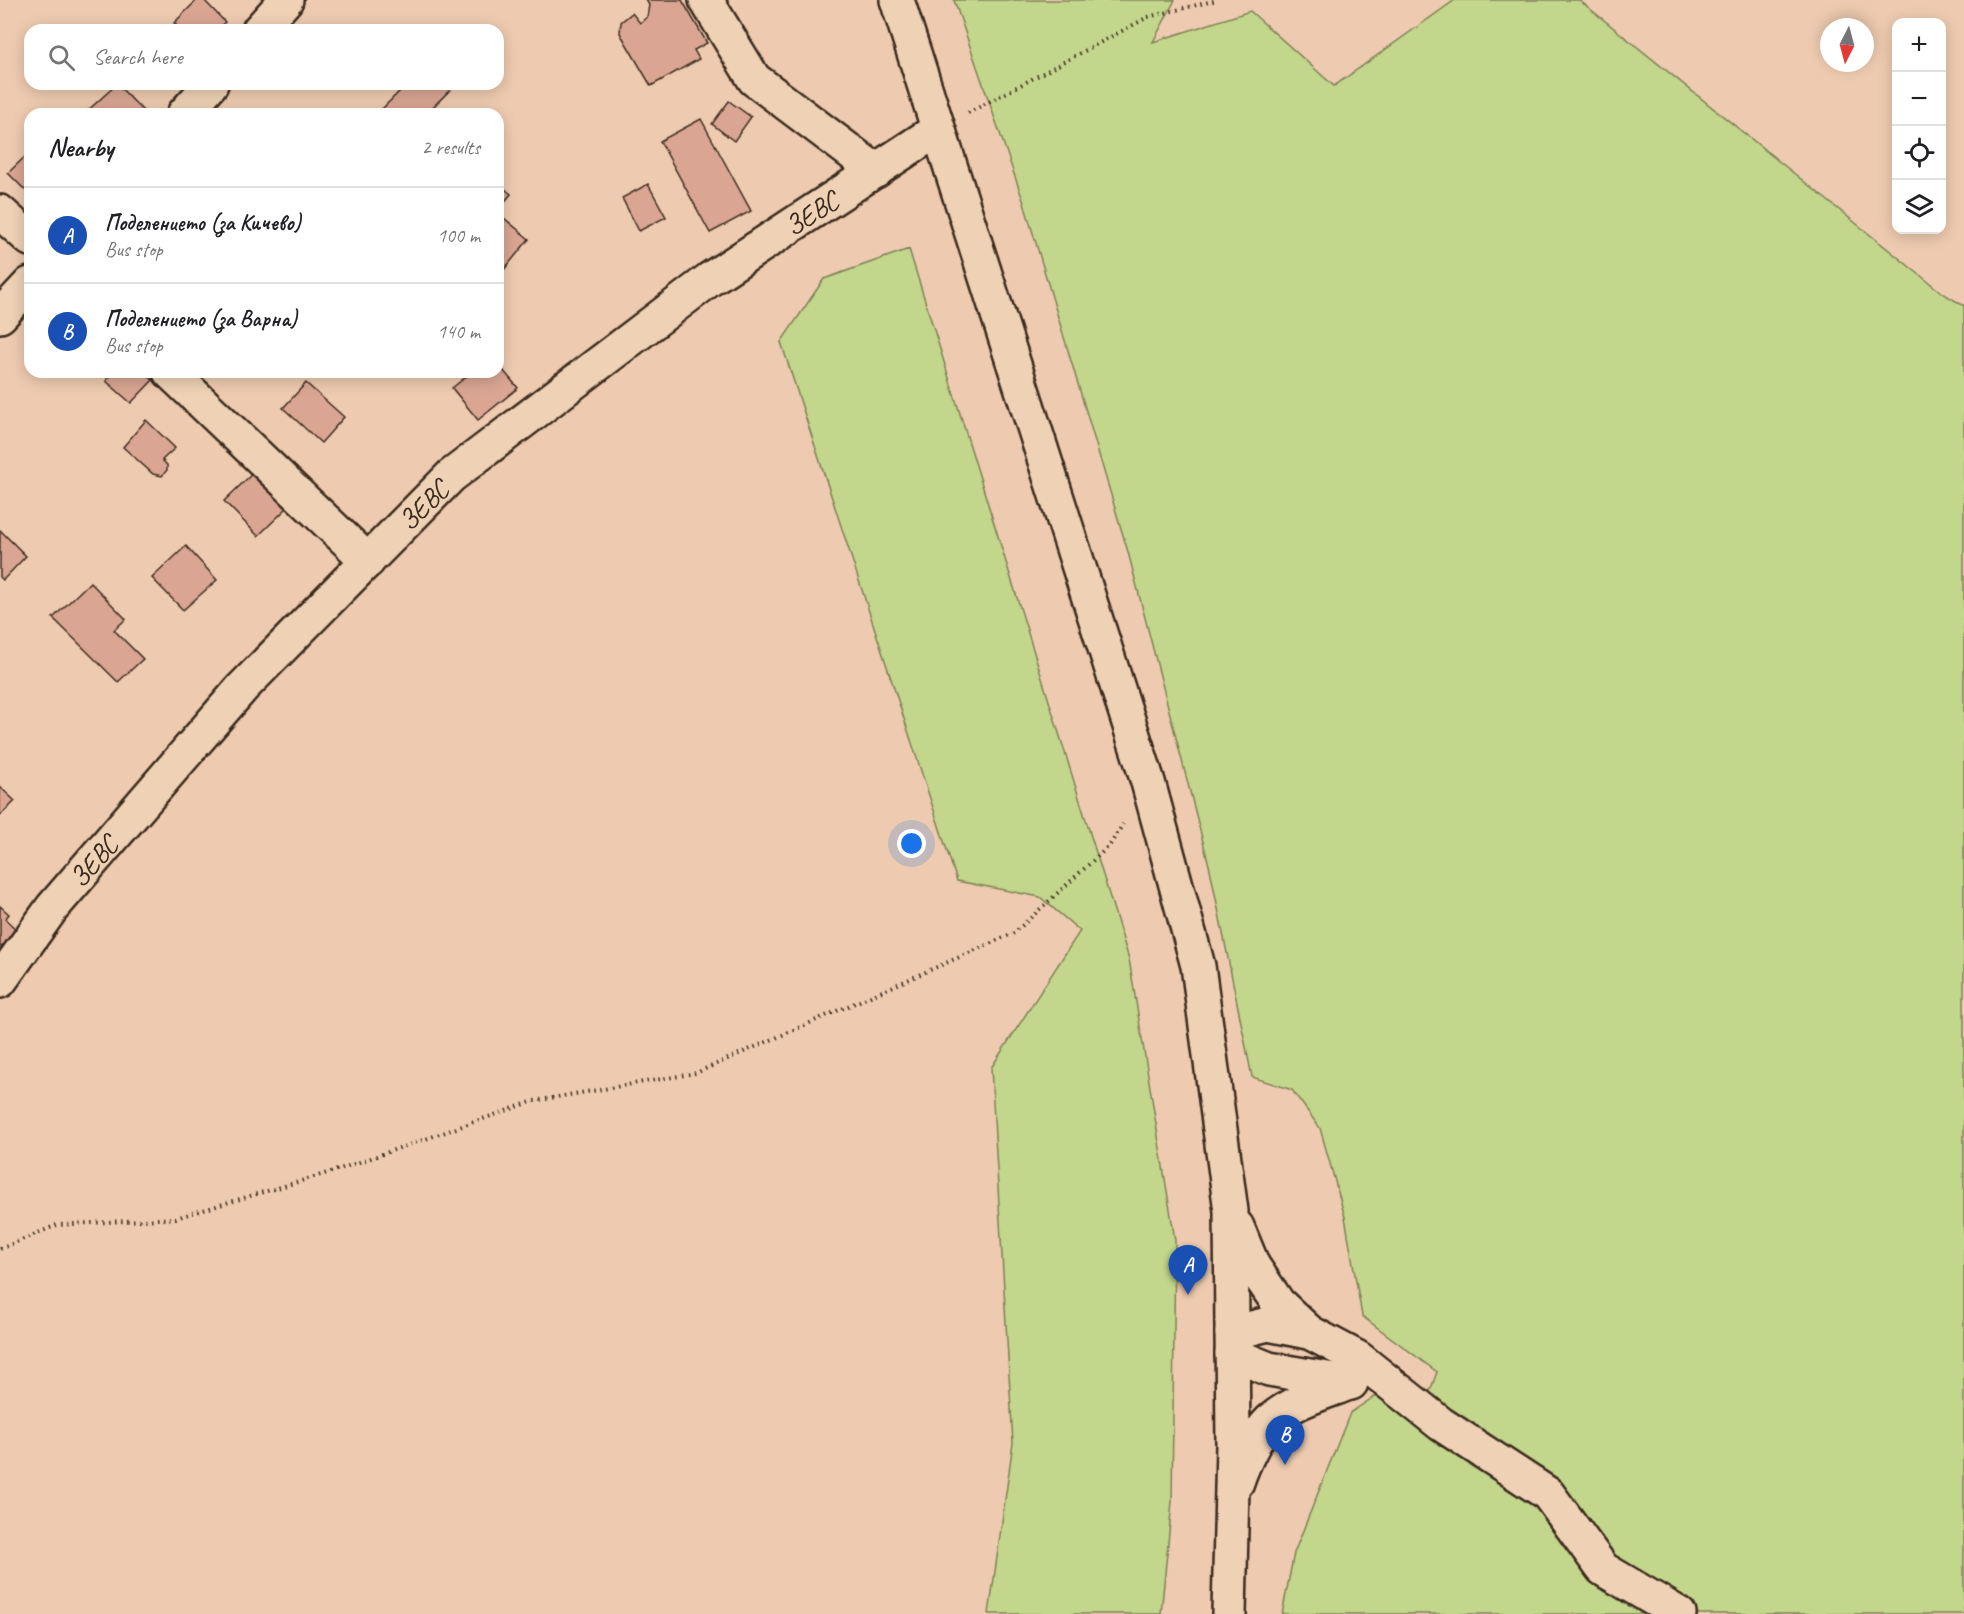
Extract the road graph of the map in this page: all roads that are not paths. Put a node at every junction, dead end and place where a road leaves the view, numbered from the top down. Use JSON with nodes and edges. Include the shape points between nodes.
{"nodes":[{"id":1,"x":286,"y":0,"type":"edge"},
{"id":2,"x":706,"y":0,"type":"edge"},
{"id":3,"x":897,"y":0,"type":"edge"},
{"id":4,"x":264,"y":24,"type":"edge"},
{"id":5,"x":206,"y":90,"type":"edge"},
{"id":6,"x":189,"y":108,"type":"edge"},
{"id":7,"x":938,"y":130,"type":"junction"},
{"id":8,"x":876,"y":171,"type":"junction"},
{"id":9,"x":0,"y":212,"type":"edge"},
{"id":10,"x":24,"y":234,"type":"edge"},
{"id":11,"x":24,"y":290,"type":"edge"},
{"id":12,"x":0,"y":316,"type":"edge"},
{"id":13,"x":176,"y":378,"type":"edge"},
{"id":14,"x":368,"y":561,"type":"junction"},
{"id":15,"x":0,"y":981,"type":"edge"},
{"id":16,"x":1231,"y":1211,"type":"junction"},
{"id":17,"x":1309,"y":1332,"type":"junction"},
{"id":18,"x":1232,"y":1344,"type":"junction"},
{"id":19,"x":1349,"y":1383,"type":"junction"},
{"id":20,"x":1400,"y":1391,"type":"junction"},
{"id":21,"x":1232,"y":1498,"type":"junction"},
{"id":22,"x":1229,"y":1614,"type":"edge"},
{"id":23,"x":1679,"y":1614,"type":"edge"}],
"edges":[{"from":1,"to":4,"type":"street"},
{"from":2,"to":8,"type":"street","via":[[754,80]]},
{"from":3,"to":7,"type":"street"},
{"from":5,"to":6,"type":"street"},
{"from":7,"to":8,"type":"street","name":"ЗЕВС"},
{"from":7,"to":16,"type":"street","via":[[1148,782],[1198,966]]},
{"from":8,"to":14,"type":"street","name":"ЗЕВС","via":[[710,279],[451,476]]},
{"from":9,"to":10,"type":"street"},
{"from":11,"to":12,"type":"street"},
{"from":13,"to":14,"type":"street"},
{"from":14,"to":15,"type":"street","name":"ЗЕВС","via":[[242,688],[52,908]]},
{"from":16,"to":17,"type":"street","via":[[1253,1266],[1278,1304]]},
{"from":16,"to":18,"type":"street"},
{"from":17,"to":18,"type":"street","via":[[1268,1324]]},
{"from":17,"to":20,"type":"street","via":[[1358,1358]]},
{"from":18,"to":19,"type":"street","via":[[1269,1369]]},
{"from":18,"to":21,"type":"street"},
{"from":19,"to":20,"type":"street"},
{"from":19,"to":21,"type":"street","via":[[1298,1403],[1269,1422],[1244,1461]]},
{"from":20,"to":23,"type":"street","via":[[1441,1424],[1548,1494],[1603,1569]]},
{"from":21,"to":22,"type":"street"}]}
